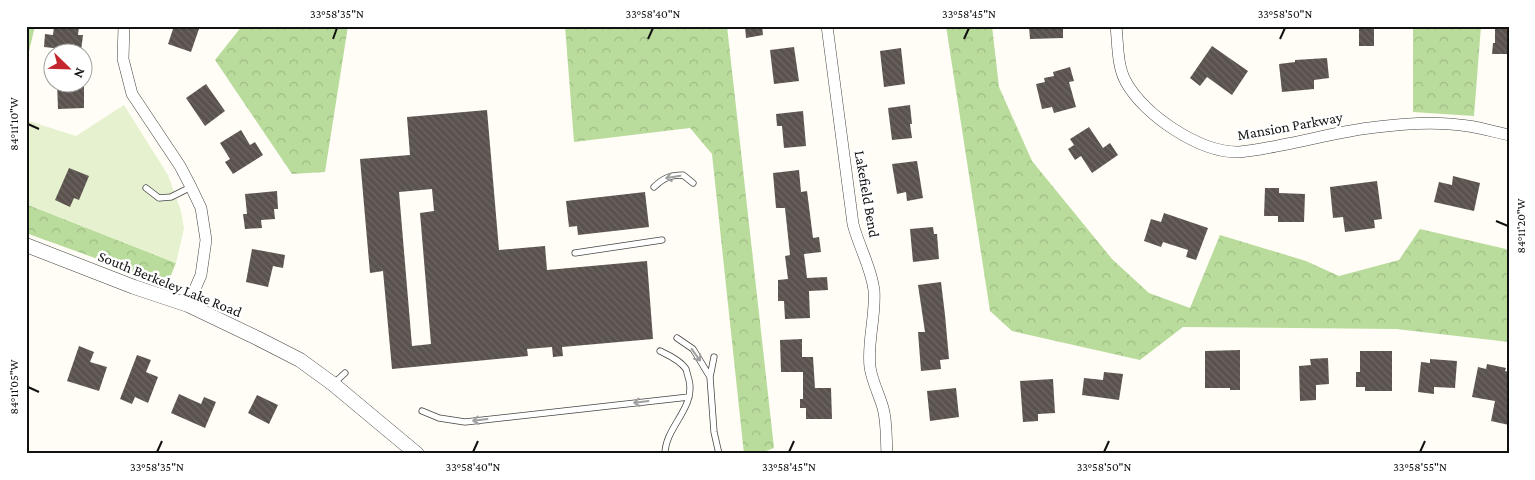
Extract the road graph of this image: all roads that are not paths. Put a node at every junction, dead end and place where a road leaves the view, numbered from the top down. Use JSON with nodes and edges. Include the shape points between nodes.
{"nodes":[{"id":1,"x":124,"y":26,"type":"edge"},
{"id":2,"x":827,"y":26,"type":"edge"},
{"id":3,"x":1116,"y":26,"type":"edge"},
{"id":4,"x":1509,"y":135,"type":"edge"},
{"id":5,"x":693,"y":184,"type":"dead end"},
{"id":6,"x":191,"y":187,"type":"junction"},
{"id":7,"x":654,"y":187,"type":"dead end"},
{"id":8,"x":146,"y":188,"type":"dead end"},
{"id":9,"x":662,"y":240,"type":"dead end"},
{"id":10,"x":26,"y":245,"type":"edge"},
{"id":11,"x":575,"y":253,"type":"dead end"},
{"id":12,"x":188,"y":306,"type":"junction"},
{"id":13,"x":677,"y":338,"type":"dead end"},
{"id":14,"x":660,"y":351,"type":"dead end"},
{"id":15,"x":714,"y":357,"type":"dead end"},
{"id":16,"x":345,"y":372,"type":"dead end"},
{"id":17,"x":710,"y":377,"type":"junction"},
{"id":18,"x":333,"y":384,"type":"junction"},
{"id":19,"x":689,"y":397,"type":"junction"},
{"id":20,"x":422,"y":411,"type":"dead end"},
{"id":21,"x":416,"y":454,"type":"edge"},
{"id":22,"x":665,"y":454,"type":"edge"},
{"id":23,"x":719,"y":454,"type":"edge"},
{"id":24,"x":887,"y":454,"type":"edge"}],
"edges":[{"from":1,"to":6,"type":"street","via":[[123,59],[132,94]]},
{"from":2,"to":24,"type":"street","name":"Lakefield Bend","via":[[853,224],[873,281],[871,370],[885,418]]},
{"from":3,"to":4,"type":"street","name":"Mansion Parkway","via":[[1122,72],[1139,101],[1180,134],[1214,148],[1237,152],[1258,150],[1375,127],[1414,123],[1470,126]]},
{"from":5,"to":7,"type":"lane","one_way":true,"via":[[683,175],[673,175]]},
{"from":6,"to":8,"type":"lane","via":[[171,197],[159,198]]},
{"from":6,"to":12,"type":"street","via":[[201,208],[206,240],[201,275]]},
{"from":9,"to":11,"type":"lane"},
{"from":10,"to":12,"type":"street","name":"South Berkeley Lake Road"},
{"from":12,"to":18,"type":"street","name":"South Berkeley Lake Road","via":[[300,360]]},
{"from":13,"to":17,"type":"lane","one_way":true,"via":[[694,349]]},
{"from":14,"to":19,"type":"lane","via":[[686,369]]},
{"from":15,"to":17,"type":"lane"},
{"from":16,"to":18,"type":"lane"},
{"from":17,"to":23,"type":"lane"},
{"from":18,"to":21,"type":"street","name":"South Berkeley Lake Road"},
{"from":19,"to":20,"type":"lane","one_way":true,"via":[[465,422],[439,418]]},
{"from":19,"to":22,"type":"lane"}]}
